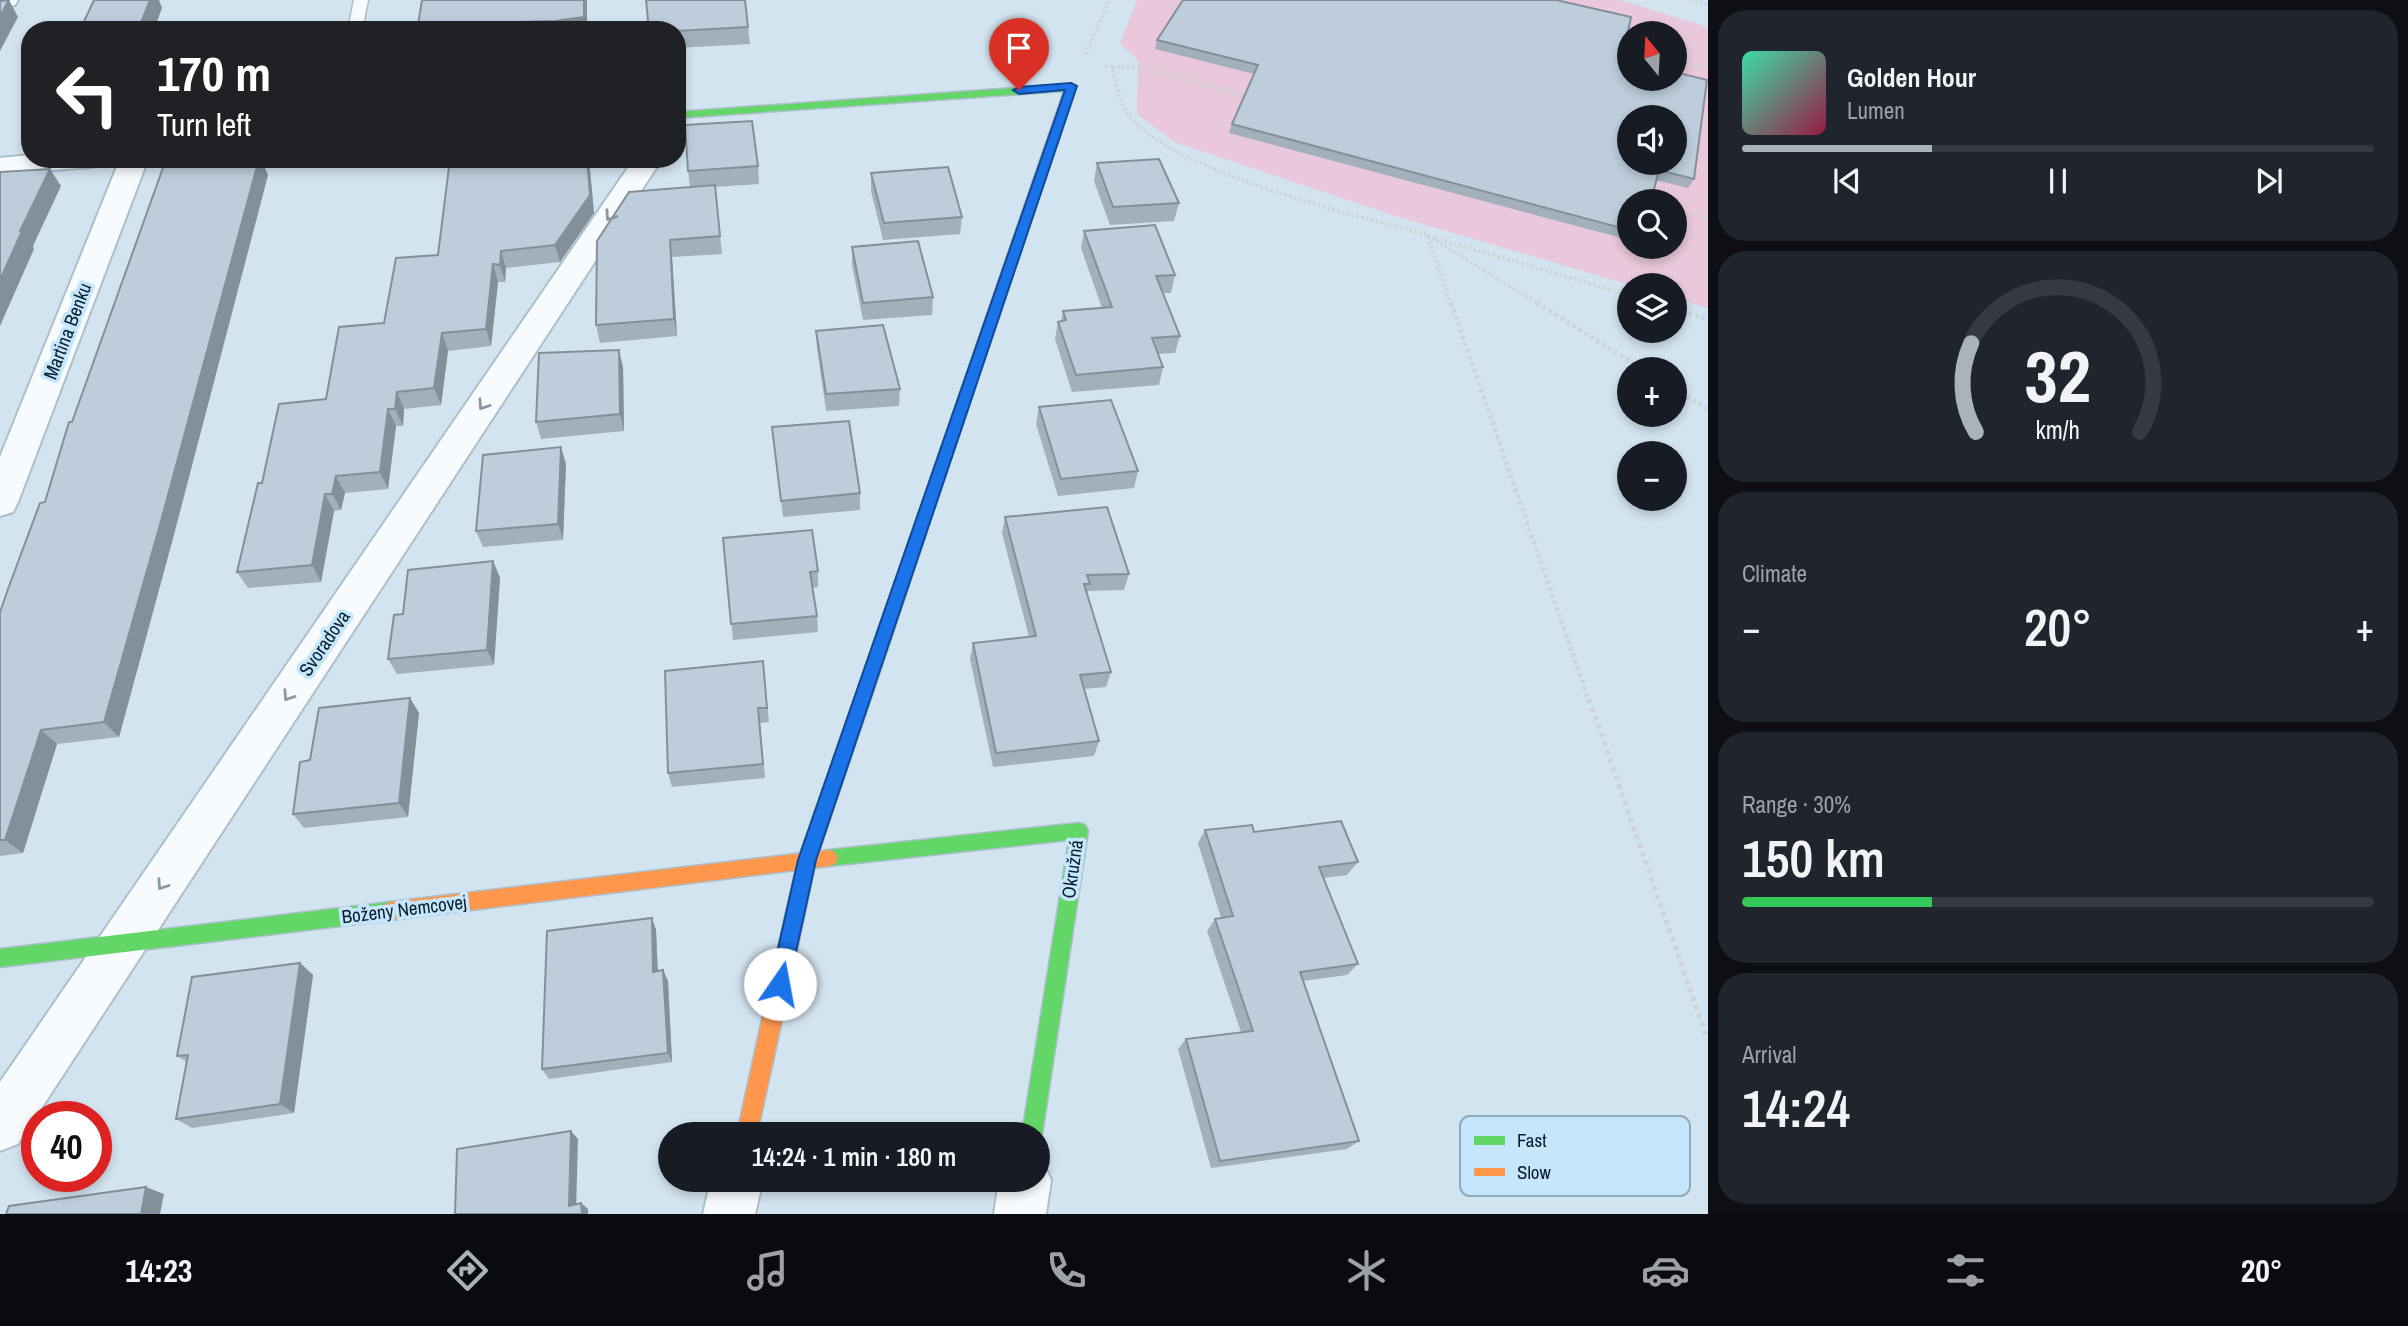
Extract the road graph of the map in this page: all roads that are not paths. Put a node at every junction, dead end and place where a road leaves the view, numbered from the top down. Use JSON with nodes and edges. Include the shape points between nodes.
{"nodes":[{"id":1,"x":0,"y":0,"type":"edge"},
{"id":2,"x":6,"y":0,"type":"edge"},
{"id":3,"x":361,"y":0,"type":"edge"},
{"id":4,"x":357,"y":21,"type":"edge"},
{"id":5,"x":686,"y":115,"type":"edge"},
{"id":6,"x":21,"y":164,"type":"edge"},
{"id":7,"x":0,"y":166,"type":"edge"},
{"id":8,"x":130,"y":168,"type":"edge"},
{"id":9,"x":642,"y":168,"type":"edge"},
{"id":10,"x":0,"y":502,"type":"edge"},
{"id":11,"x":807,"y":860,"type":"junction"},
{"id":12,"x":123,"y":943,"type":"junction"},
{"id":13,"x":0,"y":958,"type":"edge"},
{"id":14,"x":750,"y":1122,"type":"edge"},
{"id":15,"x":1034,"y":1122,"type":"edge"},
{"id":16,"x":0,"y":1126,"type":"edge"},
{"id":17,"x":734,"y":1192,"type":"edge"},
{"id":18,"x":1023,"y":1192,"type":"edge"},
{"id":19,"x":729,"y":1214,"type":"edge"},
{"id":20,"x":1020,"y":1214,"type":"edge"}],
"edges":[{"from":1,"to":2,"type":"street"},
{"from":3,"to":4,"type":"lane"},
{"from":5,"to":11,"type":"street","via":[[1071,86]]},
{"from":6,"to":7,"type":"street"},
{"from":8,"to":10,"type":"street","name":"Martina Benku"},
{"from":9,"to":12,"type":"street","name":"Svoradova","one_way":true},
{"from":11,"to":12,"type":"street","name":"Boženy Nemcovej"},
{"from":11,"to":14,"type":"street"},
{"from":11,"to":15,"type":"street","name":"Okružná","via":[[1079,831]]},
{"from":12,"to":13,"type":"street","name":"Boženy Nemcovej"},
{"from":12,"to":16,"type":"street","name":"Svoradova"},
{"from":17,"to":19,"type":"street"},
{"from":18,"to":20,"type":"street"}]}
